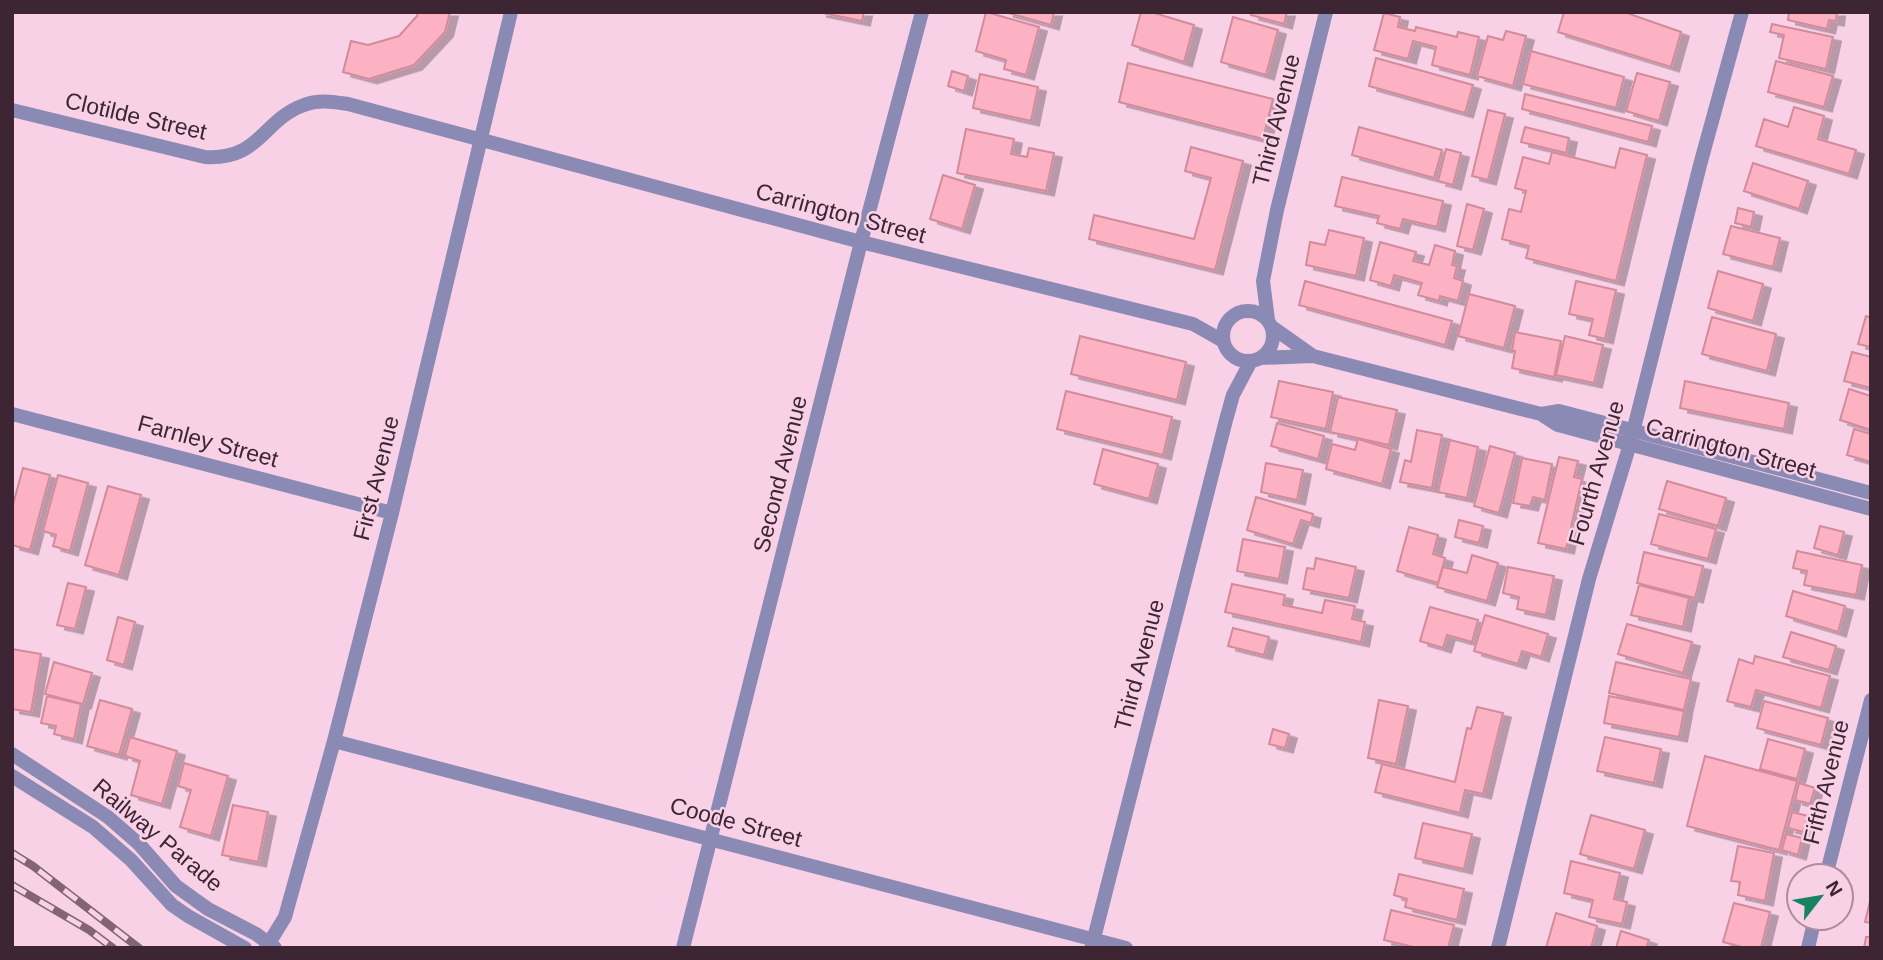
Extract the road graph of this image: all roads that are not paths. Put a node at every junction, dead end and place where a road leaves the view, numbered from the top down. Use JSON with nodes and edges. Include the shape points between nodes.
{"nodes":[{"id":1,"x":511,"y":12,"type":"edge"},
{"id":2,"x":922,"y":12,"type":"edge"},
{"id":3,"x":1326,"y":12,"type":"edge"},
{"id":4,"x":1742,"y":12,"type":"edge"},
{"id":5,"x":12,"y":110,"type":"edge"},
{"id":6,"x":480,"y":140,"type":"junction"},
{"id":7,"x":861,"y":242,"type":"junction"},
{"id":8,"x":1264,"y":281,"type":"junction"},
{"id":9,"x":1245,"y":310,"type":"junction"},
{"id":10,"x":1230,"y":317,"type":"junction"},
{"id":11,"x":1270,"y":323,"type":"junction"},
{"id":12,"x":1193,"y":324,"type":"junction"},
{"id":13,"x":1223,"y":341,"type":"junction"},
{"id":14,"x":1313,"y":356,"type":"junction"},
{"id":15,"x":1233,"y":357,"type":"junction"},
{"id":16,"x":1256,"y":360,"type":"junction"},
{"id":17,"x":1233,"y":395,"type":"junction"},
{"id":18,"x":12,"y":414,"type":"edge"},
{"id":19,"x":1632,"y":437,"type":"junction"},
{"id":20,"x":1871,"y":493,"type":"edge"},
{"id":21,"x":1871,"y":509,"type":"edge"},
{"id":22,"x":392,"y":513,"type":"junction"},
{"id":23,"x":1871,"y":700,"type":"edge"},
{"id":24,"x":334,"y":741,"type":"junction"},
{"id":25,"x":12,"y":754,"type":"edge"},
{"id":26,"x":12,"y":776,"type":"edge"},
{"id":27,"x":712,"y":838,"type":"junction"},
{"id":28,"x":1830,"y":862,"type":"edge"},
{"id":29,"x":1093,"y":944,"type":"edge"},
{"id":30,"x":270,"y":946,"type":"edge"},
{"id":31,"x":245,"y":948,"type":"edge"},
{"id":32,"x":683,"y":948,"type":"edge"},
{"id":33,"x":1126,"y":948,"type":"edge"},
{"id":34,"x":1498,"y":948,"type":"edge"}],
"edges":[{"from":1,"to":6,"type":"street","name":"First Avenue"},
{"from":2,"to":7,"type":"street","name":"Second Avenue"},
{"from":3,"to":8,"type":"street","name":"Third Avenue"},
{"from":4,"to":19,"type":"street","name":"Fourth Avenue"},
{"from":5,"to":6,"type":"street","name":"Clotilde Street","via":[[205,157],[239,153],[304,105],[324,101]]},
{"from":6,"to":7,"type":"street","name":"Carrington Street"},
{"from":6,"to":22,"type":"street","name":"First Avenue"},
{"from":7,"to":12,"type":"street","name":"Carrington Street"},
{"from":7,"to":27,"type":"street","name":"Second Avenue"},
{"from":8,"to":9,"type":"street","name":"Third Avenue"},
{"from":8,"to":11,"type":"street","name":"Third Avenue"},
{"from":9,"to":10,"type":"street"},
{"from":9,"to":11,"type":"street"},
{"from":10,"to":12,"type":"street","name":"Carrington Street"},
{"from":10,"to":13,"type":"street"},
{"from":11,"to":14,"type":"street","name":"Carrington Street"},
{"from":11,"to":16,"type":"street","via":[[1270,348]]},
{"from":12,"to":13,"type":"street","name":"Carrington Street"},
{"from":13,"to":15,"type":"street"},
{"from":14,"to":16,"type":"street","name":"Carrington Street"},
{"from":14,"to":19,"type":"street","name":"Carrington Street","via":[[1541,414],[1559,411]]},
{"from":15,"to":16,"type":"street"},
{"from":15,"to":17,"type":"street","name":"Third Avenue"},
{"from":16,"to":17,"type":"street","name":"Third Avenue"},
{"from":17,"to":29,"type":"street","name":"Third Avenue"},
{"from":18,"to":22,"type":"street","name":"Farnley Street"},
{"from":19,"to":20,"type":"street","name":"Carrington Street"},
{"from":19,"to":21,"type":"street","name":"Carrington Street"},
{"from":19,"to":34,"type":"street","name":"Fourth Avenue","via":[[1588,579]]},
{"from":22,"to":24,"type":"street","name":"First Avenue"},
{"from":23,"to":28,"type":"street","name":"Fifth Avenue"},
{"from":24,"to":27,"type":"street","name":"Coode Street"},
{"from":24,"to":30,"type":"street","name":"First Avenue","via":[[285,917]]},
{"from":25,"to":30,"type":"street","name":"Railway Parade","via":[[108,817],[176,886]]},
{"from":26,"to":31,"type":"street","name":"Railway Parade","via":[[93,827],[172,905]]},
{"from":27,"to":29,"type":"street","name":"Coode Street"},
{"from":27,"to":32,"type":"street","name":"Second Avenue"},
{"from":29,"to":33,"type":"street","name":"Coode Street"}]}
